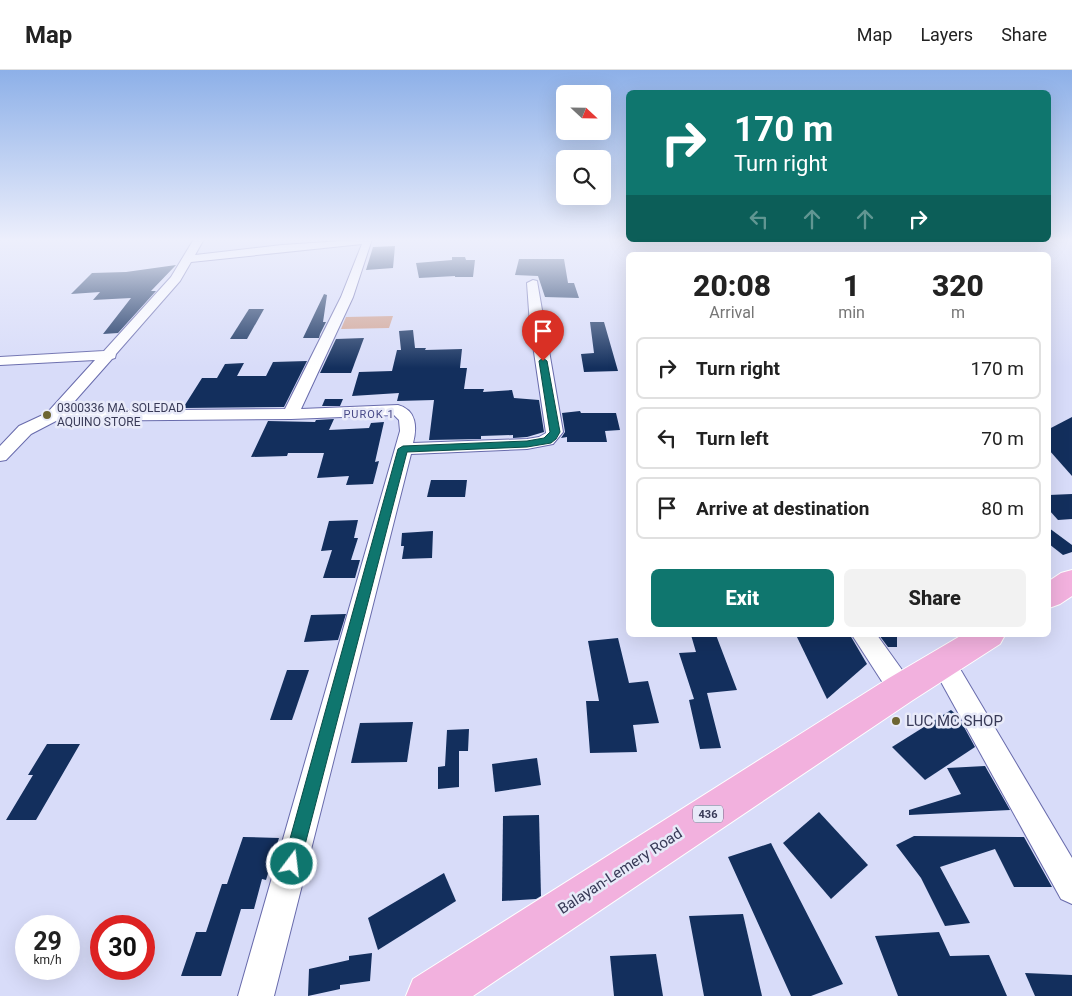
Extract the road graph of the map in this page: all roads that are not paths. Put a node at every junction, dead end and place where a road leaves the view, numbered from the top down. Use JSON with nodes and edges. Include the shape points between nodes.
{"nodes":[{"id":1,"x":173,"y":282,"type":"edge"},
{"id":2,"x":352,"y":282,"type":"edge"},
{"id":3,"x":532,"y":283,"type":"dead end"},
{"id":4,"x":110,"y":355,"type":"junction"},
{"id":5,"x":0,"y":361,"type":"edge"},
{"id":6,"x":291,"y":414,"type":"junction"},
{"id":7,"x":53,"y":416,"type":"junction"},
{"id":8,"x":403,"y":449,"type":"junction"},
{"id":9,"x":0,"y":456,"type":"edge"},
{"id":10,"x":1072,"y":581,"type":"edge"},
{"id":11,"x":1051,"y":595,"type":"edge"},
{"id":12,"x":865,"y":637,"type":"edge"},
{"id":13,"x":986,"y":637,"type":"edge"},
{"id":14,"x":944,"y":664,"type":"junction"},
{"id":15,"x":901,"y":689,"type":"junction"},
{"id":16,"x":1072,"y":888,"type":"edge"},
{"id":17,"x":256,"y":996,"type":"edge"},
{"id":18,"x":430,"y":996,"type":"edge"}],
"edges":[{"from":1,"to":4,"type":"street"},
{"from":2,"to":6,"type":"street"},
{"from":3,"to":8,"type":"street","via":[[555,432],[553,437],[527,444]]},
{"from":4,"to":5,"type":"street"},
{"from":4,"to":7,"type":"street"},
{"from":6,"to":7,"type":"street"},
{"from":6,"to":8,"type":"street","via":[[398,410],[407,419],[408,431]]},
{"from":7,"to":9,"type":"street","via":[[25,430]]},
{"from":8,"to":17,"type":"street"},
{"from":10,"to":11,"type":"main road"},
{"from":12,"to":15,"type":"street"},
{"from":13,"to":14,"type":"main road","name":"Balayan-Lemery Road","number":"436"},
{"from":14,"to":15,"type":"main road","name":"Balayan-Lemery Road","number":"436"},
{"from":14,"to":16,"type":"street"},
{"from":15,"to":18,"type":"main road","name":"Balayan-Lemery Road","number":"436"}]}
